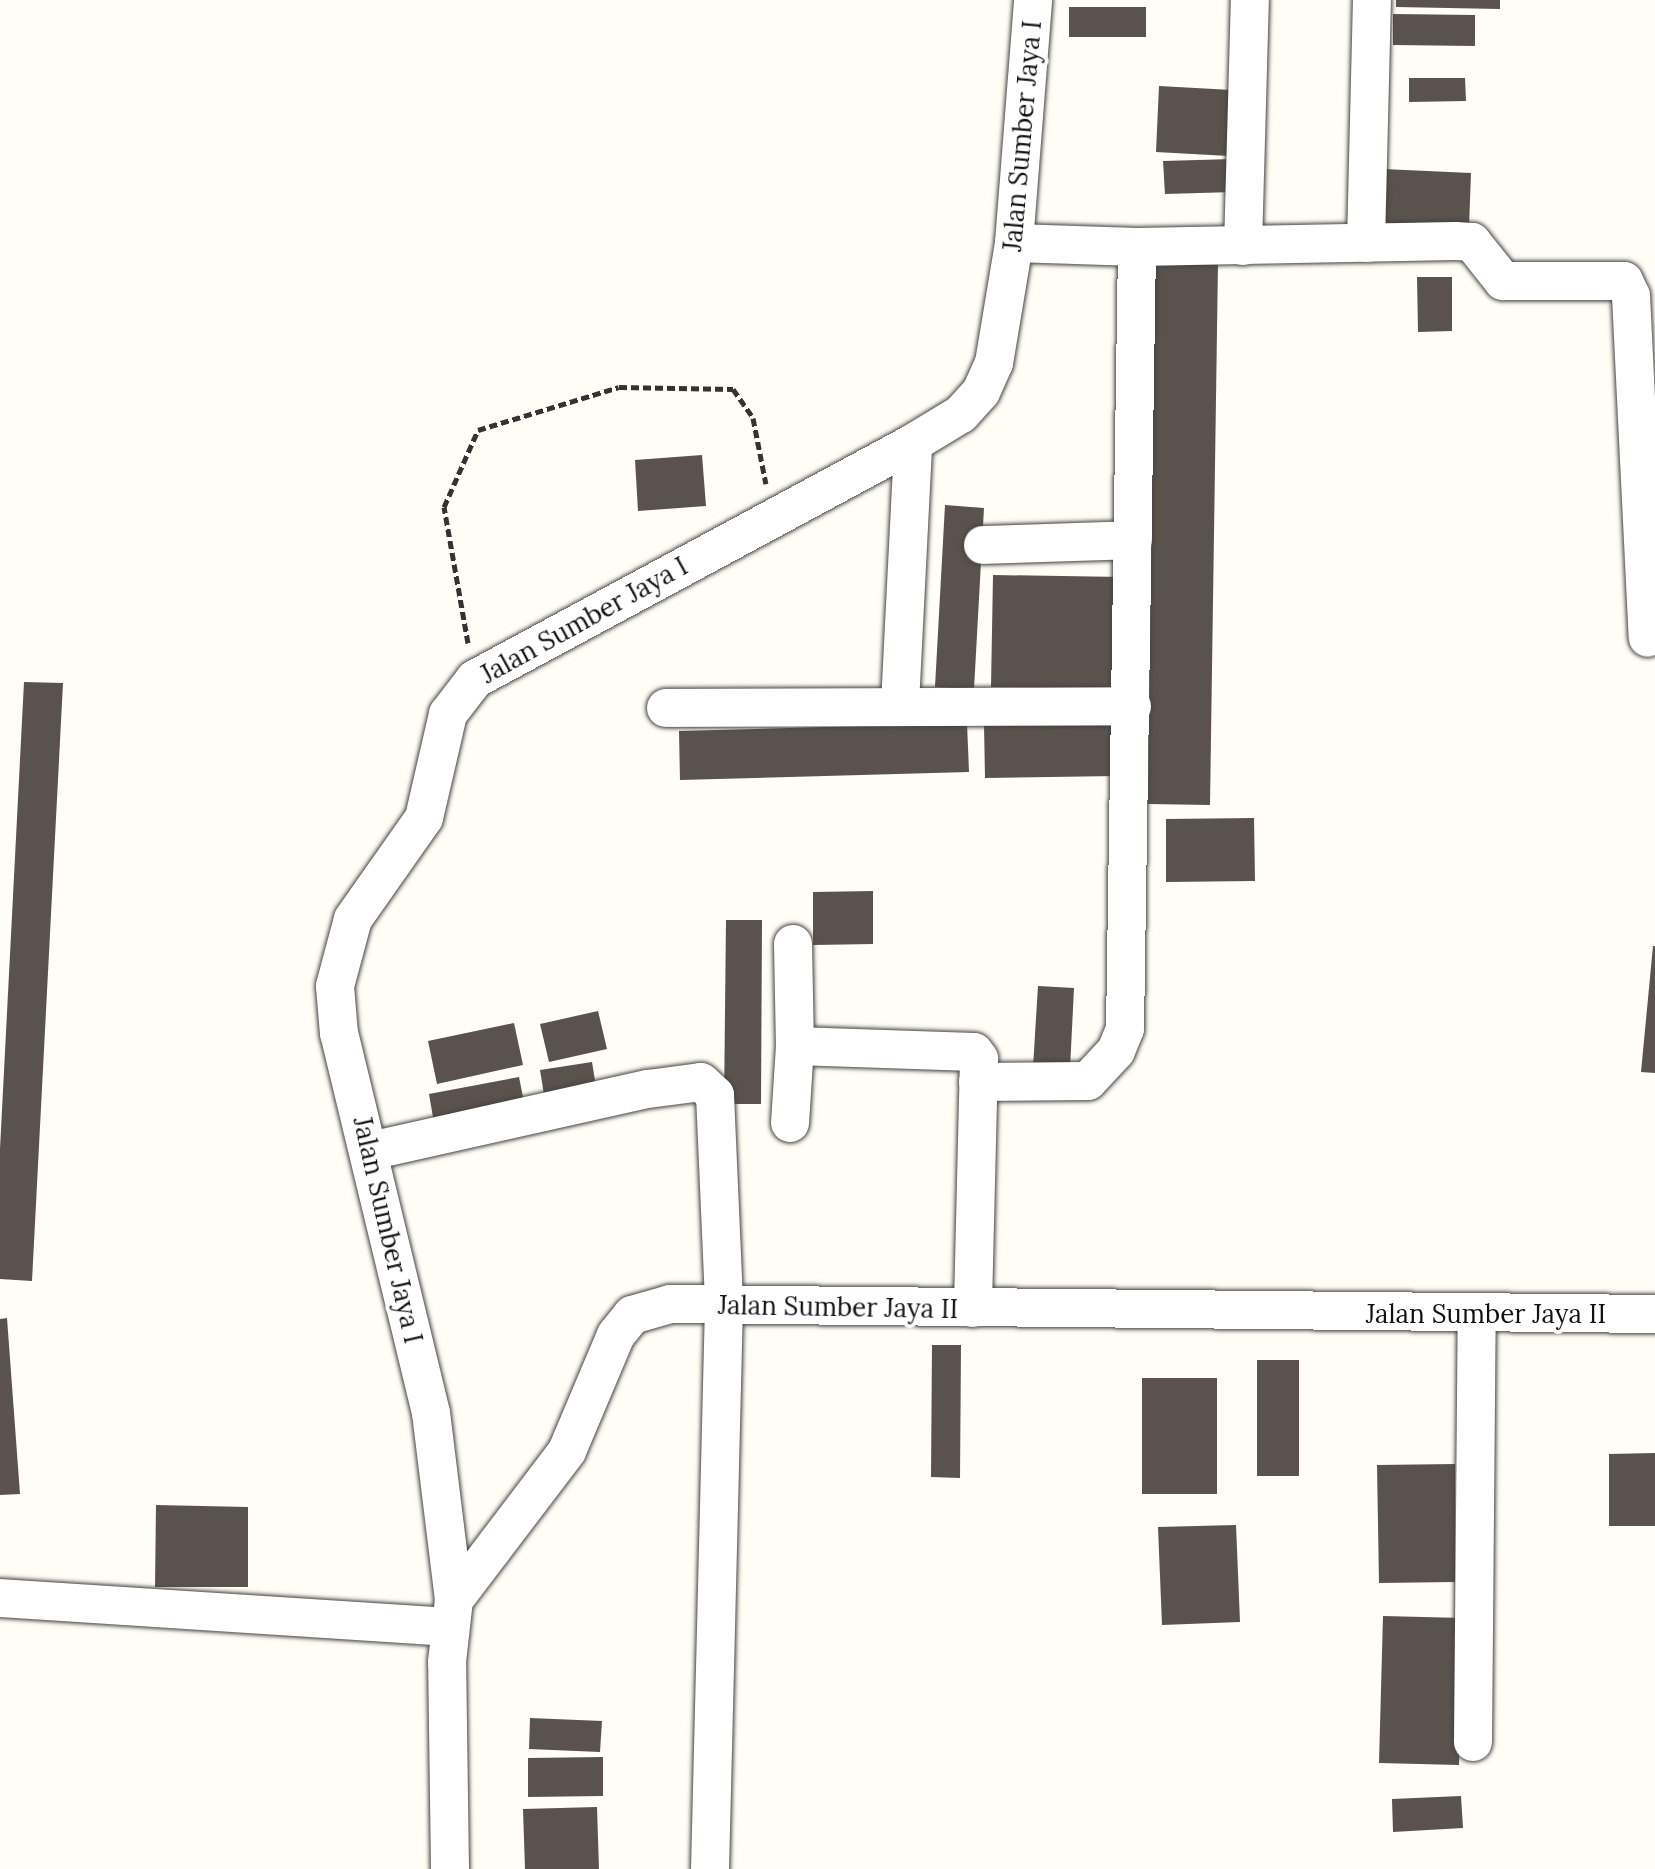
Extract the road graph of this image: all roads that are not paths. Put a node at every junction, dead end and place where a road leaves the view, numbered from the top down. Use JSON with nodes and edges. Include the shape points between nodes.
{"nodes":[{"id":1,"x":1033,"y":0,"type":"edge"},
{"id":2,"x":1250,"y":0,"type":"edge"},
{"id":3,"x":1372,"y":0,"type":"edge"},
{"id":4,"x":1014,"y":243,"type":"junction"},
{"id":5,"x":1366,"y":243,"type":"junction"},
{"id":6,"x":1243,"y":246,"type":"junction"},
{"id":7,"x":1137,"y":247,"type":"junction"},
{"id":8,"x":913,"y":443,"type":"junction"},
{"id":9,"x":1133,"y":540,"type":"junction"},
{"id":10,"x":983,"y":545,"type":"dead end"},
{"id":11,"x":1648,"y":638,"type":"dead end"},
{"id":12,"x":900,"y":704,"type":"junction"},
{"id":13,"x":1132,"y":706,"type":"junction"},
{"id":14,"x":666,"y":708,"type":"dead end"},
{"id":15,"x":793,"y":944,"type":"dead end"},
{"id":16,"x":795,"y":1046,"type":"junction"},
{"id":17,"x":978,"y":1082,"type":"junction"},
{"id":18,"x":790,"y":1123,"type":"dead end"},
{"id":19,"x":370,"y":1151,"type":"junction"},
{"id":20,"x":724,"y":1305,"type":"junction"},
{"id":21,"x":973,"y":1308,"type":"junction"},
{"id":22,"x":1477,"y":1314,"type":"junction"},
{"id":23,"x":1655,"y":1314,"type":"edge"},
{"id":24,"x":0,"y":1598,"type":"edge"},
{"id":25,"x":452,"y":1613,"type":"junction"},
{"id":26,"x":1473,"y":1742,"type":"dead end"},
{"id":27,"x":450,"y":1869,"type":"edge"},
{"id":28,"x":710,"y":1869,"type":"edge"}],
"edges":[{"from":1,"to":4,"type":"street","name":"Jalan Sumber Jaya I"},
{"from":2,"to":6,"type":"street"},
{"from":3,"to":5,"type":"street"},
{"from":4,"to":7,"type":"street"},
{"from":4,"to":8,"type":"street","name":"Jalan Sumber Jaya I","via":[[994,363],[981,392],[961,414]]},
{"from":5,"to":6,"type":"street"},
{"from":5,"to":11,"type":"street","via":[[1472,242],[1503,281],[1624,281],[1631,296]]},
{"from":6,"to":7,"type":"street"},
{"from":7,"to":9,"type":"street"},
{"from":8,"to":12,"type":"street"},
{"from":8,"to":19,"type":"street","name":"Jalan Sumber Jaya I","via":[[475,679],[448,714],[424,818],[353,919],[335,986],[339,1034]]},
{"from":9,"to":10,"type":"street"},
{"from":9,"to":13,"type":"street"},
{"from":12,"to":13,"type":"street"},
{"from":12,"to":14,"type":"street"},
{"from":13,"to":17,"type":"street","via":[[1128,998],[1116,1051],[1088,1081]]},
{"from":15,"to":16,"type":"street"},
{"from":16,"to":17,"type":"street","via":[[965,1049],[979,1059]]},
{"from":16,"to":18,"type":"street"},
{"from":17,"to":21,"type":"street"},
{"from":19,"to":20,"type":"street","via":[[648,1089],[709,1085],[715,1095]]},
{"from":19,"to":25,"type":"street","name":"Jalan Sumber Jaya I","via":[[431,1413]]},
{"from":20,"to":21,"type":"street","name":"Jalan Sumber Jaya II"},
{"from":20,"to":25,"type":"street","name":"Jalan Sumber Jaya II","via":[[670,1304],[632,1315],[610,1347],[567,1451]]},
{"from":20,"to":28,"type":"street"},
{"from":21,"to":22,"type":"street","name":"Jalan Sumber Jaya II"},
{"from":22,"to":23,"type":"street","name":"Jalan Sumber Jaya II"},
{"from":22,"to":26,"type":"street"},
{"from":24,"to":25,"type":"street"},
{"from":25,"to":27,"type":"street"}]}
